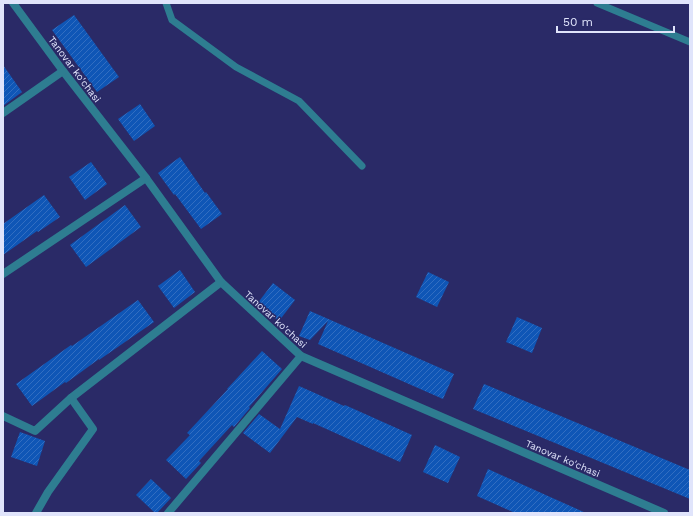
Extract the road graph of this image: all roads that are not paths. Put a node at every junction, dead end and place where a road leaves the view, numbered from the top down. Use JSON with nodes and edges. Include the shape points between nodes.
{"nodes":[{"id":1,"x":12,"y":3,"type":"edge"},
{"id":2,"x":166,"y":3,"type":"edge"},
{"id":3,"x":597,"y":3,"type":"edge"},
{"id":4,"x":690,"y":42,"type":"edge"},
{"id":5,"x":63,"y":71,"type":"junction"},
{"id":6,"x":3,"y":113,"type":"edge"},
{"id":7,"x":362,"y":166,"type":"dead end"},
{"id":8,"x":146,"y":178,"type":"junction"},
{"id":9,"x":3,"y":274,"type":"edge"},
{"id":10,"x":221,"y":282,"type":"junction"},
{"id":11,"x":300,"y":356,"type":"junction"},
{"id":12,"x":71,"y":398,"type":"junction"},
{"id":13,"x":3,"y":416,"type":"edge"},
{"id":14,"x":36,"y":513,"type":"edge"},
{"id":15,"x":168,"y":513,"type":"edge"},
{"id":16,"x":664,"y":513,"type":"edge"}],
"edges":[{"from":1,"to":5,"type":"street","name":"Tanovar ko'chasi"},
{"from":2,"to":7,"type":"lane","via":[[172,20],[236,67],[299,101]]},
{"from":3,"to":4,"type":"lane"},
{"from":5,"to":6,"type":"street"},
{"from":5,"to":8,"type":"street","name":"Tanovar ko'chasi"},
{"from":8,"to":9,"type":"street"},
{"from":8,"to":10,"type":"street","name":"Tanovar ko'chasi"},
{"from":10,"to":11,"type":"street","name":"Tanovar ko'chasi"},
{"from":10,"to":12,"type":"street"},
{"from":11,"to":15,"type":"street"},
{"from":11,"to":16,"type":"street","name":"Tanovar ko'chasi"},
{"from":12,"to":13,"type":"street","via":[[35,431]]},
{"from":12,"to":14,"type":"street","via":[[93,429]]}]}
